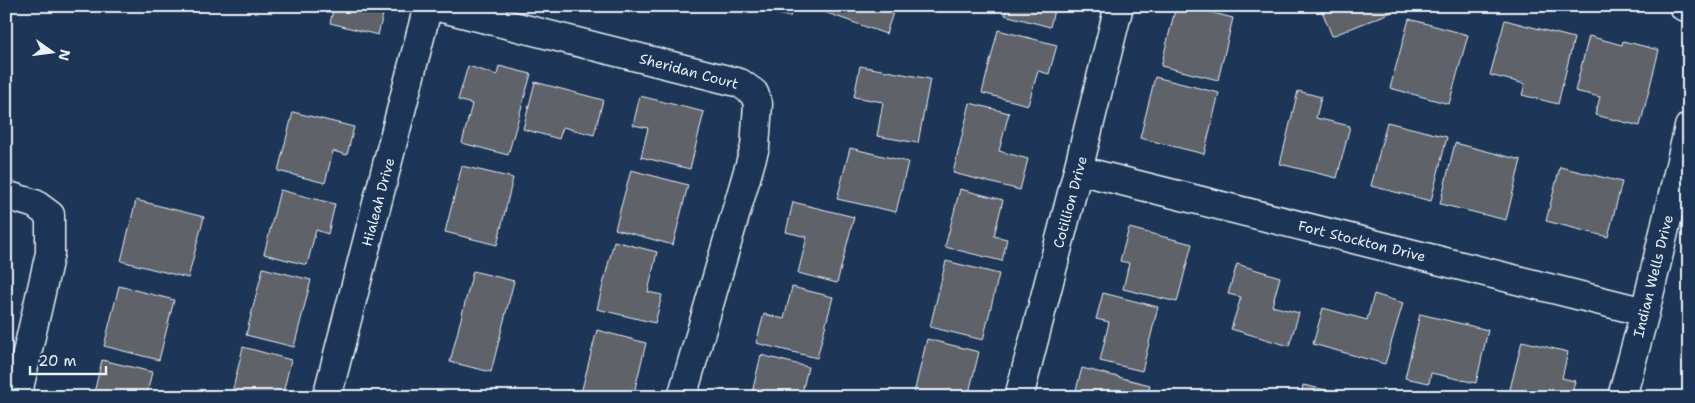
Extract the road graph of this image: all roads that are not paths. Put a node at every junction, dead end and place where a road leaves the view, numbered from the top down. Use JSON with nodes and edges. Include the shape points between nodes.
{"nodes":[{"id":1,"x":428,"y":6,"type":"edge"},
{"id":2,"x":434,"y":6,"type":"edge"},
{"id":3,"x":1119,"y":6,"type":"edge"},
{"id":4,"x":1683,"y":6,"type":"edge"},
{"id":5,"x":1689,"y":8,"type":"edge"},
{"id":6,"x":1689,"y":127,"type":"edge"},
{"id":7,"x":1078,"y":170,"type":"junction"},
{"id":8,"x":6,"y":195,"type":"edge"},
{"id":9,"x":1645,"y":312,"type":"junction"},
{"id":10,"x":17,"y":397,"type":"edge"},
{"id":11,"x":327,"y":397,"type":"edge"},
{"id":12,"x":682,"y":397,"type":"edge"},
{"id":13,"x":1019,"y":397,"type":"edge"},
{"id":14,"x":1622,"y":397,"type":"edge"}],
"edges":[{"from":1,"to":11,"type":"street","name":"Hialeah Drive"},
{"from":2,"to":12,"type":"street","name":"Sheridan Court","via":[[740,83],[754,93],[758,104],[755,146]]},
{"from":3,"to":7,"type":"street","name":"Cotillion Drive"},
{"from":4,"to":5,"type":"street"},
{"from":6,"to":9,"type":"street","name":"Indian Wells Drive"},
{"from":7,"to":9,"type":"street","name":"Fort Stockton Drive"},
{"from":7,"to":13,"type":"street","name":"Cotillion Drive"},
{"from":8,"to":10,"type":"street","via":[[35,204],[50,215],[50,252]]},
{"from":9,"to":14,"type":"street","name":"Indian Wells Drive"}]}
